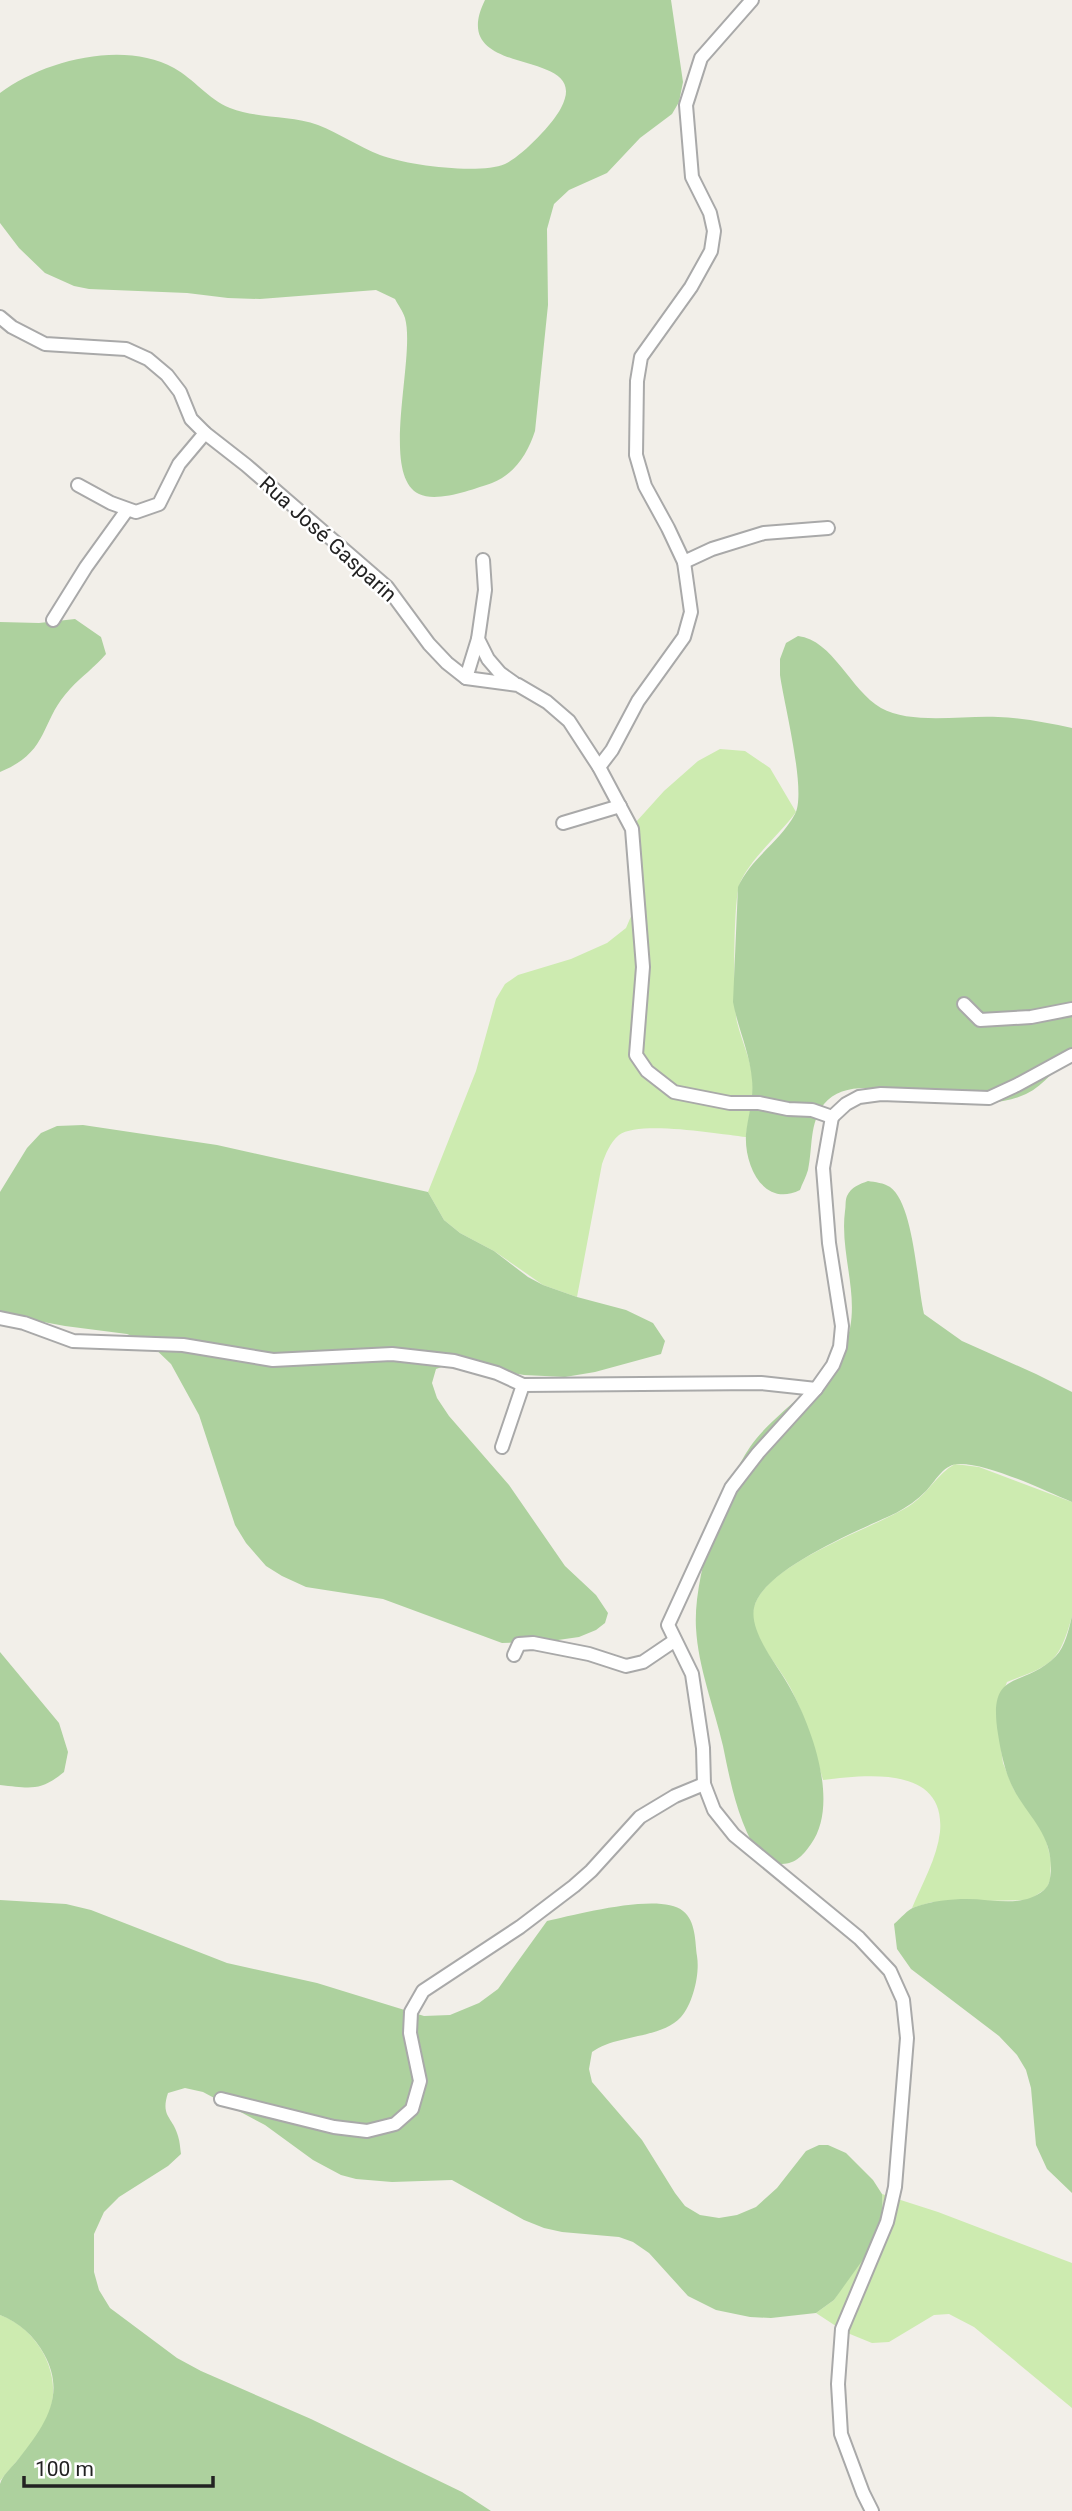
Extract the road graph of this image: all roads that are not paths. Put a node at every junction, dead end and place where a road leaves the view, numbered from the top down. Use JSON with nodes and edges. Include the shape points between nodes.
{"nodes":[{"id":1,"x":752,"y":0,"type":"edge"},
{"id":2,"x":0,"y":317,"type":"edge"},
{"id":3,"x":205,"y":433,"type":"junction"},
{"id":4,"x":78,"y":485,"type":"dead end"},
{"id":5,"x":127,"y":510,"type":"junction"},
{"id":6,"x":828,"y":528,"type":"dead end"},
{"id":7,"x":483,"y":560,"type":"dead end"},
{"id":8,"x":684,"y":562,"type":"junction"},
{"id":9,"x":53,"y":620,"type":"dead end"},
{"id":10,"x":478,"y":639,"type":"junction"},
{"id":11,"x":466,"y":678,"type":"junction"},
{"id":12,"x":517,"y":685,"type":"junction"},
{"id":13,"x":599,"y":767,"type":"junction"},
{"id":14,"x":620,"y":806,"type":"junction"},
{"id":15,"x":562,"y":823,"type":"dead end"},
{"id":16,"x":964,"y":1004,"type":"dead end"},
{"id":17,"x":1072,"y":1009,"type":"edge"},
{"id":18,"x":1072,"y":1055,"type":"edge"},
{"id":19,"x":832,"y":1117,"type":"junction"},
{"id":20,"x":0,"y":1318,"type":"edge"},
{"id":21,"x":523,"y":1385,"type":"junction"},
{"id":22,"x":816,"y":1389,"type":"junction"},
{"id":23,"x":502,"y":1447,"type":"dead end"},
{"id":24,"x":674,"y":1641,"type":"junction"},
{"id":25,"x":514,"y":1655,"type":"dead end"},
{"id":26,"x":704,"y":1784,"type":"junction"},
{"id":27,"x":221,"y":2099,"type":"dead end"},
{"id":28,"x":872,"y":2511,"type":"edge"}],
"edges":[{"from":1,"to":8,"type":"street","via":[[701,58],[686,105],[692,177],[714,231],[711,251],[641,357],[637,381],[636,455],[645,486]]},
{"from":2,"to":3,"type":"street","name":"Rua José Gasparin","via":[[45,344],[126,349],[148,359],[167,375],[191,419]]},
{"from":3,"to":5,"type":"street","via":[[179,464],[159,504],[136,512]]},
{"from":3,"to":11,"type":"street","name":"Rua José Gasparin","via":[[387,587],[429,644]]},
{"from":4,"to":5,"type":"street"},
{"from":5,"to":9,"type":"street"},
{"from":6,"to":8,"type":"street","via":[[764,533]]},
{"from":7,"to":10,"type":"street","via":[[485,590]]},
{"from":8,"to":13,"type":"street","via":[[691,612],[684,637]]},
{"from":10,"to":11,"type":"street"},
{"from":10,"to":12,"type":"street","via":[[494,666]]},
{"from":11,"to":12,"type":"street"},
{"from":12,"to":13,"type":"street","via":[[547,702],[569,722]]},
{"from":13,"to":14,"type":"street"},
{"from":14,"to":15,"type":"street"},
{"from":14,"to":19,"type":"street","via":[[632,829],[643,967],[636,1055],[647,1071],[674,1092],[812,1110]]},
{"from":16,"to":17,"type":"street","via":[[980,1020]]},
{"from":18,"to":19,"type":"street","via":[[989,1098],[859,1097]]},
{"from":19,"to":22,"type":"street","via":[[823,1168],[841,1347]]},
{"from":20,"to":21,"type":"street","via":[[74,1341],[183,1345],[273,1360],[392,1354],[454,1361]]},
{"from":21,"to":22,"type":"street","via":[[761,1383]]},
{"from":21,"to":23,"type":"street"},
{"from":22,"to":24,"type":"street","via":[[731,1488],[668,1625]]},
{"from":24,"to":25,"type":"street","via":[[634,1666],[533,1643],[519,1644]]},
{"from":24,"to":26,"type":"street","via":[[692,1674]]},
{"from":26,"to":27,"type":"street","via":[[640,1817],[574,1886],[423,1991],[411,2012],[410,2033],[420,2081],[412,2109],[395,2124],[367,2131],[334,2127]]},
{"from":26,"to":28,"type":"street","via":[[714,1810],[734,1835],[859,1938],[890,1971],[903,2000],[906,2038],[895,2187],[887,2222],[842,2329],[838,2384],[841,2434]]}]}
